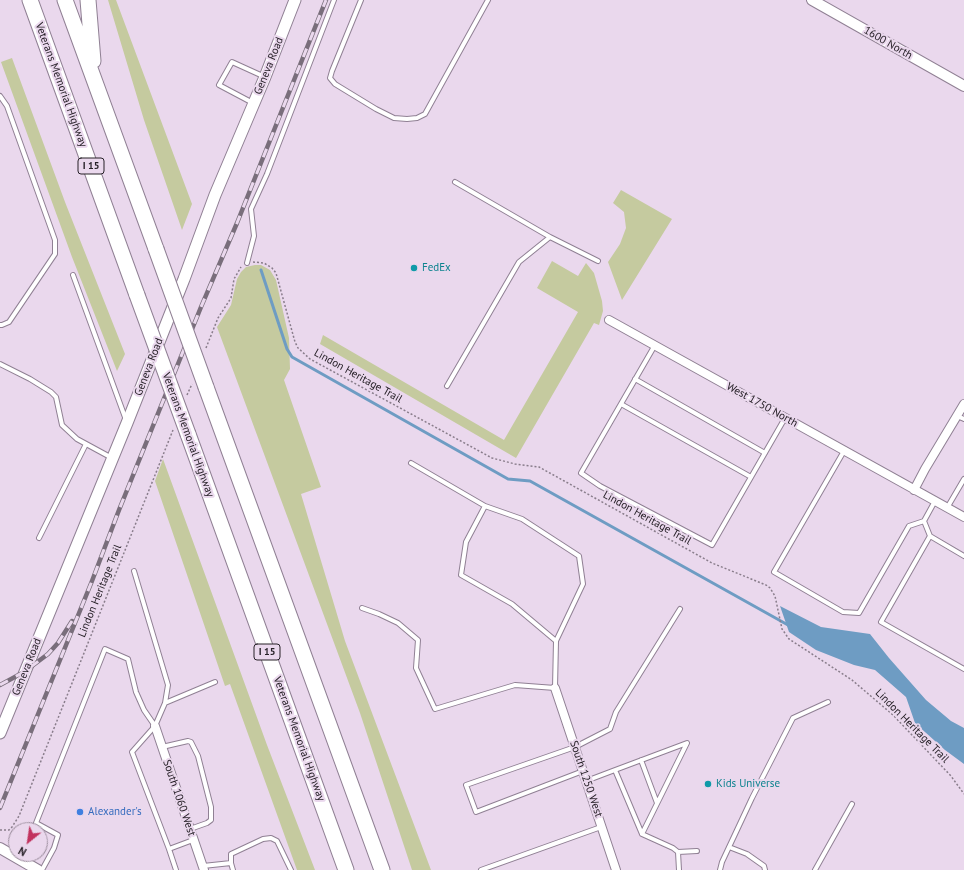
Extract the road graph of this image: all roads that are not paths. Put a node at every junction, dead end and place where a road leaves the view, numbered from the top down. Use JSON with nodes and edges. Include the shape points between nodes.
{"nodes":[{"id":1,"x":24,"y":0,"type":"edge"},
{"id":2,"x":30,"y":0,"type":"edge"},
{"id":3,"x":65,"y":0,"type":"edge"},
{"id":4,"x":88,"y":0,"type":"edge"},
{"id":5,"x":295,"y":0,"type":"edge"},
{"id":6,"x":334,"y":0,"type":"edge"},
{"id":7,"x":360,"y":0,"type":"edge"},
{"id":8,"x":488,"y":0,"type":"edge"},
{"id":9,"x":812,"y":0,"type":"edge"},
{"id":10,"x":43,"y":37,"type":"junction"},
{"id":11,"x":265,"y":77,"type":"junction"},
{"id":12,"x":94,"y":80,"type":"junction"},
{"id":13,"x":964,"y":86,"type":"edge"},
{"id":14,"x":0,"y":96,"type":"edge"},
{"id":15,"x":254,"y":104,"type":"junction"},
{"id":16,"x":455,"y":182,"type":"dead end"},
{"id":17,"x":550,"y":237,"type":"junction"},
{"id":18,"x":598,"y":261,"type":"dead end"},
{"id":19,"x":247,"y":263,"type":"road end"},
{"id":20,"x":73,"y":275,"type":"dead end"},
{"id":21,"x":609,"y":320,"type":"dead end"},
{"id":22,"x":0,"y":325,"type":"edge"},
{"id":23,"x":655,"y":346,"type":"junction"},
{"id":24,"x":0,"y":364,"type":"edge"},
{"id":25,"x":636,"y":379,"type":"junction"},
{"id":26,"x":447,"y":386,"type":"dead end"},
{"id":27,"x":621,"y":404,"type":"junction"},
{"id":28,"x":964,"y":404,"type":"edge"},
{"id":29,"x":785,"y":418,"type":"junction"},
{"id":30,"x":961,"y":418,"type":"edge"},
{"id":31,"x":127,"y":423,"type":"junction"},
{"id":32,"x":86,"y":444,"type":"junction"},
{"id":33,"x":844,"y":451,"type":"junction"},
{"id":34,"x":765,"y":453,"type":"junction"},
{"id":35,"x":112,"y":459,"type":"junction"},
{"id":36,"x":411,"y":463,"type":"dead end"},
{"id":37,"x":751,"y":477,"type":"junction"},
{"id":38,"x":964,"y":479,"type":"edge"},
{"id":39,"x":959,"y":487,"type":"junction"},
{"id":40,"x":914,"y":490,"type":"junction"},
{"id":41,"x":964,"y":490,"type":"edge"},
{"id":42,"x":935,"y":501,"type":"junction"},
{"id":43,"x":485,"y":506,"type":"junction"},
{"id":44,"x":947,"y":508,"type":"junction"},
{"id":45,"x":964,"y":517,"type":"edge"},
{"id":46,"x":924,"y":521,"type":"junction"},
{"id":47,"x":930,"y":536,"type":"junction"},
{"id":48,"x":39,"y":538,"type":"dead end"},
{"id":49,"x":964,"y":556,"type":"edge"},
{"id":50,"x":134,"y":571,"type":"dead end"},
{"id":51,"x":362,"y":608,"type":"dead end"},
{"id":52,"x":680,"y":609,"type":"dead end"},
{"id":53,"x":556,"y":641,"type":"junction"},
{"id":54,"x":964,"y":669,"type":"edge"},
{"id":55,"x":215,"y":682,"type":"dead end"},
{"id":56,"x":555,"y":688,"type":"junction"},
{"id":57,"x":828,"y":702,"type":"dead end"},
{"id":58,"x":165,"y":703,"type":"junction"},
{"id":59,"x":155,"y":726,"type":"junction"},
{"id":60,"x":0,"y":733,"type":"edge"},
{"id":61,"x":162,"y":747,"type":"junction"},
{"id":62,"x":575,"y":747,"type":"junction"},
{"id":63,"x":641,"y":760,"type":"junction"},
{"id":64,"x":615,"y":770,"type":"junction"},
{"id":65,"x":583,"y":771,"type":"junction"},
{"id":66,"x":586,"y":781,"type":"junction"},
{"id":67,"x":657,"y":803,"type":"junction"},
{"id":68,"x":852,"y":804,"type":"dead end"},
{"id":69,"x":602,"y":827,"type":"junction"},
{"id":70,"x":189,"y":829,"type":"junction"},
{"id":71,"x":642,"y":834,"type":"junction"},
{"id":72,"x":193,"y":840,"type":"junction"},
{"id":73,"x":729,"y":847,"type":"junction"},
{"id":74,"x":0,"y":848,"type":"edge"},
{"id":75,"x":169,"y":849,"type":"junction"},
{"id":76,"x":697,"y":851,"type":"dead end"},
{"id":77,"x":678,"y":852,"type":"junction"},
{"id":78,"x":231,"y":863,"type":"junction"},
{"id":79,"x":203,"y":868,"type":"edge"},
{"id":80,"x":38,"y":870,"type":"edge"},
{"id":81,"x":42,"y":870,"type":"edge"},
{"id":82,"x":176,"y":870,"type":"edge"},
{"id":83,"x":233,"y":870,"type":"edge"},
{"id":84,"x":291,"y":870,"type":"edge"},
{"id":85,"x":346,"y":870,"type":"edge"},
{"id":86,"x":382,"y":870,"type":"edge"},
{"id":87,"x":481,"y":870,"type":"edge"},
{"id":88,"x":616,"y":870,"type":"edge"},
{"id":89,"x":679,"y":870,"type":"edge"},
{"id":90,"x":720,"y":870,"type":"edge"},
{"id":91,"x":764,"y":870,"type":"edge"},
{"id":92,"x":815,"y":870,"type":"edge"}],
"edges":[{"from":1,"to":10,"type":"highway"},
{"from":2,"to":10,"type":"highway","name":"Veterans Memorial Highway","number":"I 15"},
{"from":3,"to":12,"type":"highway"},
{"from":4,"to":12,"type":"highway"},
{"from":5,"to":11,"type":"main road","name":"Geneva Road"},
{"from":6,"to":19,"type":"lane","via":[[251,209],[254,236]]},
{"from":7,"to":8,"type":"lane","via":[[330,78],[335,84],[376,109],[394,118],[407,119],[425,114]]},
{"from":9,"to":13,"type":"street","name":"1600 North"},
{"from":10,"to":85,"type":"highway","name":"Veterans Memorial Highway","number":"I 15","bridge":true,"via":[[137,296],[181,430]]},
{"from":11,"to":15,"type":"main road","name":"Geneva Road"},
{"from":11,"to":15,"type":"lane","via":[[232,62],[219,85]]},
{"from":12,"to":86,"type":"highway","bridge":true},
{"from":14,"to":22,"type":"lane","via":[[56,240],[56,254],[9,322]]},
{"from":15,"to":31,"type":"main road","name":"Geneva Road","via":[[215,196]]},
{"from":16,"to":17,"type":"lane"},
{"from":17,"to":18,"type":"lane"},
{"from":17,"to":26,"type":"lane","via":[[519,262]]},
{"from":20,"to":31,"type":"lane"},
{"from":21,"to":23,"type":"street","name":"West 1750 North"},
{"from":23,"to":25,"type":"lane"},
{"from":23,"to":29,"type":"street","name":"West 1750 North"},
{"from":24,"to":32,"type":"lane","via":[[30,379],[56,397],[62,425]]},
{"from":25,"to":27,"type":"lane"},
{"from":25,"to":34,"type":"lane"},
{"from":27,"to":37,"type":"lane"},
{"from":27,"to":37,"type":"lane","via":[[581,474],[600,486],[712,545]]},
{"from":28,"to":30,"type":"street"},
{"from":29,"to":33,"type":"street","name":"West 1750 North"},
{"from":29,"to":34,"type":"lane"},
{"from":30,"to":40,"type":"street","via":[[925,469]]},
{"from":31,"to":35,"type":"main road","name":"Geneva Road"},
{"from":32,"to":35,"type":"lane"},
{"from":32,"to":48,"type":"lane"},
{"from":33,"to":40,"type":"street","name":"West 1750 North"},
{"from":33,"to":46,"type":"lane","via":[[774,572],[843,612],[859,613],[909,526]]},
{"from":34,"to":37,"type":"lane"},
{"from":35,"to":60,"type":"main road","name":"Geneva Road"},
{"from":36,"to":43,"type":"lane"},
{"from":38,"to":39,"type":"lane"},
{"from":39,"to":41,"type":"lane"},
{"from":39,"to":44,"type":"lane"},
{"from":40,"to":42,"type":"street","name":"West 1750 North"},
{"from":42,"to":44,"type":"street","name":"West 1750 North"},
{"from":42,"to":46,"type":"lane"},
{"from":43,"to":53,"type":"lane","via":[[466,542],[461,575],[512,604]]},
{"from":43,"to":53,"type":"lane","via":[[522,519],[579,556],[583,584]]},
{"from":44,"to":45,"type":"street","name":"West 1750 North"},
{"from":46,"to":47,"type":"lane"},
{"from":47,"to":49,"type":"lane"},
{"from":47,"to":54,"type":"lane","via":[[881,622]]},
{"from":50,"to":58,"type":"lane","via":[[168,685]]},
{"from":51,"to":56,"type":"lane","via":[[398,623],[418,640],[416,668],[435,709],[515,686]]},
{"from":52,"to":62,"type":"lane","via":[[616,712],[610,729]]},
{"from":53,"to":56,"type":"lane"},
{"from":55,"to":58,"type":"lane"},
{"from":56,"to":62,"type":"street","name":"South 1250 West"},
{"from":57,"to":73,"type":"lane","via":[[793,718]]},
{"from":58,"to":59,"type":"lane"},
{"from":59,"to":61,"type":"street","name":"South 1060 West"},
{"from":59,"to":75,"type":"lane","via":[[132,752]]},
{"from":59,"to":81,"type":"lane","via":[[136,692],[128,659],[105,649],[36,823],[58,835]]},
{"from":61,"to":70,"type":"street","name":"South 1060 West"},
{"from":61,"to":70,"type":"lane","via":[[188,741],[198,756],[211,806],[211,820]]},
{"from":62,"to":65,"type":"street","name":"South 1250 West"},
{"from":62,"to":65,"type":"lane","via":[[466,785],[476,812]]},
{"from":63,"to":64,"type":"lane"},
{"from":63,"to":67,"type":"lane"},
{"from":63,"to":67,"type":"lane","via":[[687,743]]},
{"from":64,"to":66,"type":"lane"},
{"from":64,"to":71,"type":"lane"},
{"from":65,"to":66,"type":"street","name":"South 1250 West"},
{"from":66,"to":69,"type":"street","name":"South 1250 West"},
{"from":67,"to":71,"type":"lane"},
{"from":68,"to":92,"type":"lane"},
{"from":69,"to":87,"type":"lane"},
{"from":69,"to":88,"type":"street","name":"South 1250 West"},
{"from":70,"to":72,"type":"street","name":"South 1060 West"},
{"from":71,"to":77,"type":"lane"},
{"from":72,"to":75,"type":"lane"},
{"from":72,"to":79,"type":"street","name":"South 1060 West"},
{"from":73,"to":90,"type":"lane"},
{"from":73,"to":91,"type":"lane","via":[[747,854],[764,866]]},
{"from":74,"to":80,"type":"street"},
{"from":75,"to":82,"type":"lane"},
{"from":76,"to":77,"type":"lane"},
{"from":77,"to":89,"type":"lane"},
{"from":78,"to":79,"type":"lane"},
{"from":78,"to":83,"type":"lane"},
{"from":78,"to":84,"type":"lane","via":[[231,854],[263,839],[271,838],[277,840]]}]}
